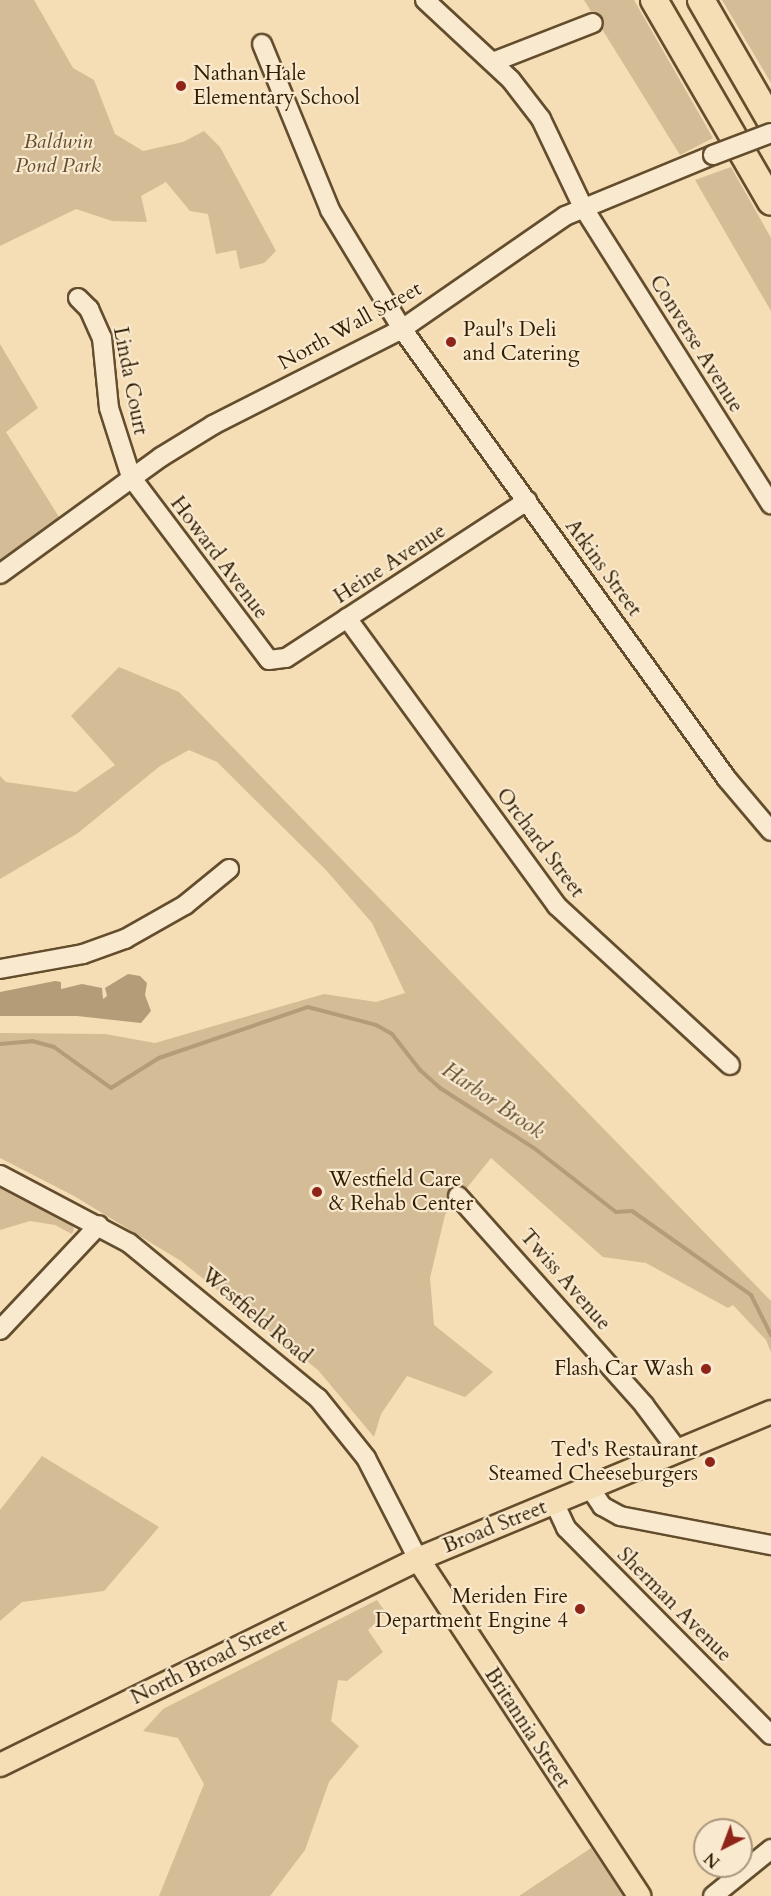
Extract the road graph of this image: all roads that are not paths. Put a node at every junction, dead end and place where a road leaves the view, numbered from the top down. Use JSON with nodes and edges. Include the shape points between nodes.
{"nodes":[{"id":1,"x":425,"y":0,"type":"edge"},
{"id":2,"x":654,"y":0,"type":"edge"},
{"id":3,"x":701,"y":0,"type":"edge"},
{"id":4,"x":593,"y":23,"type":"dead end"},
{"id":5,"x":262,"y":44,"type":"dead end"},
{"id":6,"x":492,"y":62,"type":"junction"},
{"id":7,"x":771,"y":121,"type":"edge"},
{"id":8,"x":771,"y":133,"type":"edge"},
{"id":9,"x":771,"y":202,"type":"edge"},
{"id":10,"x":583,"y":207,"type":"junction"},
{"id":11,"x":78,"y":298,"type":"dead end"},
{"id":12,"x":402,"y":329,"type":"junction"},
{"id":13,"x":131,"y":477,"type":"junction"},
{"id":14,"x":527,"y":501,"type":"junction"},
{"id":15,"x":771,"y":504,"type":"edge"},
{"id":16,"x":0,"y":574,"type":"edge"},
{"id":17,"x":347,"y":618,"type":"junction"},
{"id":18,"x":275,"y":662,"type":"joint"},
{"id":19,"x":770,"y":829,"type":"edge"},
{"id":20,"x":229,"y":869,"type":"dead end"},
{"id":21,"x":0,"y":969,"type":"edge"},
{"id":22,"x":730,"y":1065,"type":"dead end"},
{"id":23,"x":0,"y":1175,"type":"edge"},
{"id":24,"x":458,"y":1196,"type":"dead end"},
{"id":25,"x":99,"y":1225,"type":"junction"},
{"id":26,"x":0,"y":1330,"type":"edge"},
{"id":27,"x":771,"y":1412,"type":"edge"},
{"id":28,"x":679,"y":1452,"type":"junction"},
{"id":29,"x":590,"y":1488,"type":"junction"},
{"id":30,"x":554,"y":1502,"type":"junction"},
{"id":31,"x":771,"y":1545,"type":"edge"},
{"id":32,"x":418,"y":1558,"type":"junction"},
{"id":33,"x":771,"y":1735,"type":"edge"},
{"id":34,"x":0,"y":1765,"type":"edge"},
{"id":35,"x":771,"y":1849,"type":"edge"},
{"id":36,"x":639,"y":1896,"type":"edge"},
{"id":37,"x":713,"y":1896,"type":"edge"}],
"edges":[{"from":1,"to":6,"type":"street","name":"Converse Avenue"},
{"from":2,"to":9,"type":"highway"},
{"from":3,"to":7,"type":"highway"},
{"from":4,"to":6,"type":"street"},
{"from":5,"to":12,"type":"street","name":"Atkins Street","via":[[330,210]]},
{"from":6,"to":10,"type":"street","name":"Converse Avenue","via":[[541,119]]},
{"from":8,"to":10,"type":"street","name":"North Wall Street","bridge":true},
{"from":10,"to":12,"type":"street","name":"North Wall Street"},
{"from":10,"to":15,"type":"street","name":"Converse Avenue"},
{"from":11,"to":13,"type":"street","name":"Linda Court","via":[[102,338],[109,408]]},
{"from":12,"to":13,"type":"street","name":"North Wall Street","via":[[213,425]]},
{"from":12,"to":14,"type":"street","name":"Atkins Street"},
{"from":13,"to":16,"type":"street","name":"North Wall Street"},
{"from":13,"to":18,"type":"street","name":"Howard Avenue","via":[[264,655]]},
{"from":14,"to":17,"type":"street","name":"Heine Avenue"},
{"from":14,"to":19,"type":"street","name":"Atkins Street","via":[[727,779]]},
{"from":17,"to":18,"type":"street","name":"Heine Avenue"},
{"from":17,"to":22,"type":"street","name":"Orchard Street","via":[[557,906]]},
{"from":20,"to":21,"type":"street","via":[[184,905],[125,939],[83,954]]},
{"from":23,"to":25,"type":"street","name":"Westfield Road"},
{"from":24,"to":28,"type":"street","name":"Twiss Avenue","via":[[644,1405]]},
{"from":25,"to":26,"type":"street"},
{"from":25,"to":32,"type":"street","name":"Westfield Road","via":[[162,1267],[332,1412],[361,1450]]},
{"from":27,"to":28,"type":"main road","name":"Broad Street"},
{"from":28,"to":29,"type":"main road","name":"Broad Street"},
{"from":29,"to":30,"type":"main road","name":"Broad Street"},
{"from":29,"to":31,"type":"street","via":[[602,1506],[620,1516]]},
{"from":30,"to":32,"type":"main road","name":"Broad Street"},
{"from":30,"to":33,"type":"street","name":"Sherman Avenue","via":[[566,1528]]},
{"from":32,"to":34,"type":"main road","name":"North Broad Street"},
{"from":32,"to":36,"type":"main road","name":"Britannia Street"},
{"from":35,"to":37,"type":"street"}]}
